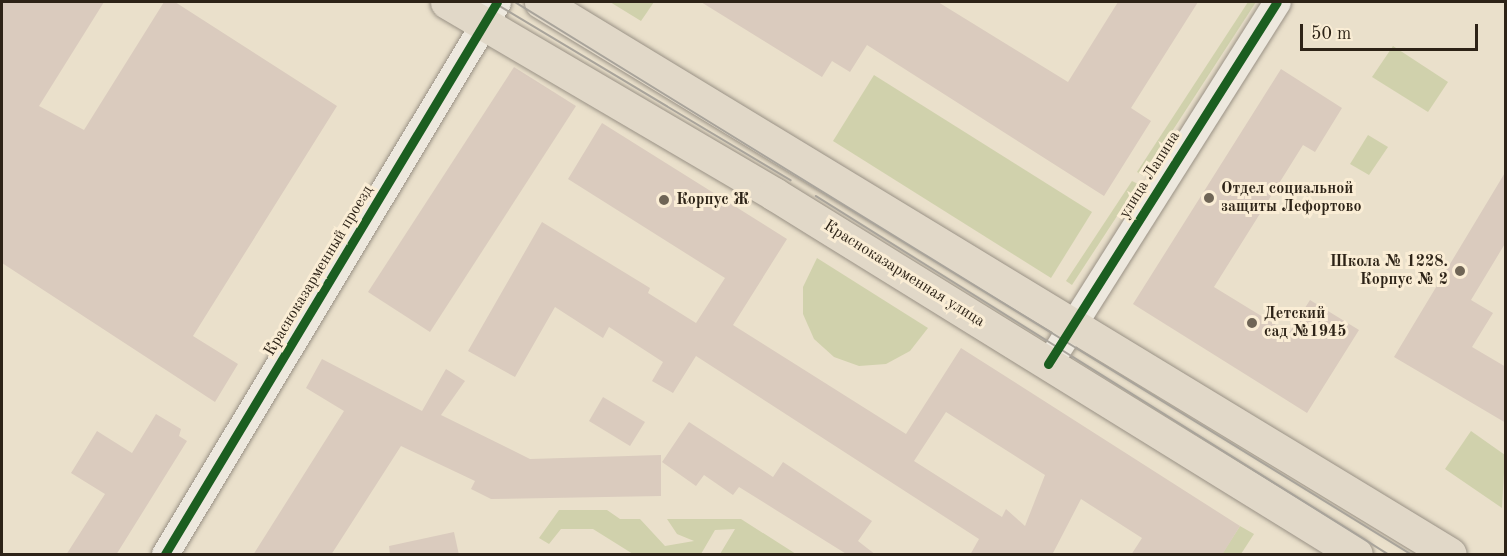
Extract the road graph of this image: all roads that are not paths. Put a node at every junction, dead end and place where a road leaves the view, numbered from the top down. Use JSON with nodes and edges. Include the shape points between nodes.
{"nodes":[{"id":1,"x":447,"y":2,"type":"edge"},
{"id":2,"x":541,"y":2,"type":"edge"},
{"id":3,"x":1277,"y":2,"type":"edge"},
{"id":4,"x":491,"y":12,"type":"edge"},
{"id":5,"x":1074,"y":322,"type":"junction"},
{"id":6,"x":1048,"y":364,"type":"junction"},
{"id":7,"x":165,"y":555,"type":"edge"},
{"id":8,"x":1356,"y":555,"type":"edge"},
{"id":9,"x":1450,"y":555,"type":"edge"}],
"edges":[{"from":1,"to":4,"type":"main road","name":"Красноказарменная улица"},
{"from":2,"to":5,"type":"main road"},
{"from":3,"to":5,"type":"street","name":"улица Лапина"},
{"from":4,"to":6,"type":"main road","name":"Красноказарменная улица"},
{"from":4,"to":7,"type":"street","name":"Красноказарменный проезд"},
{"from":5,"to":6,"type":"street","name":"улица Лапина"},
{"from":5,"to":9,"type":"main road"},
{"from":6,"to":8,"type":"main road","name":"Красноказарменная улица"}]}
